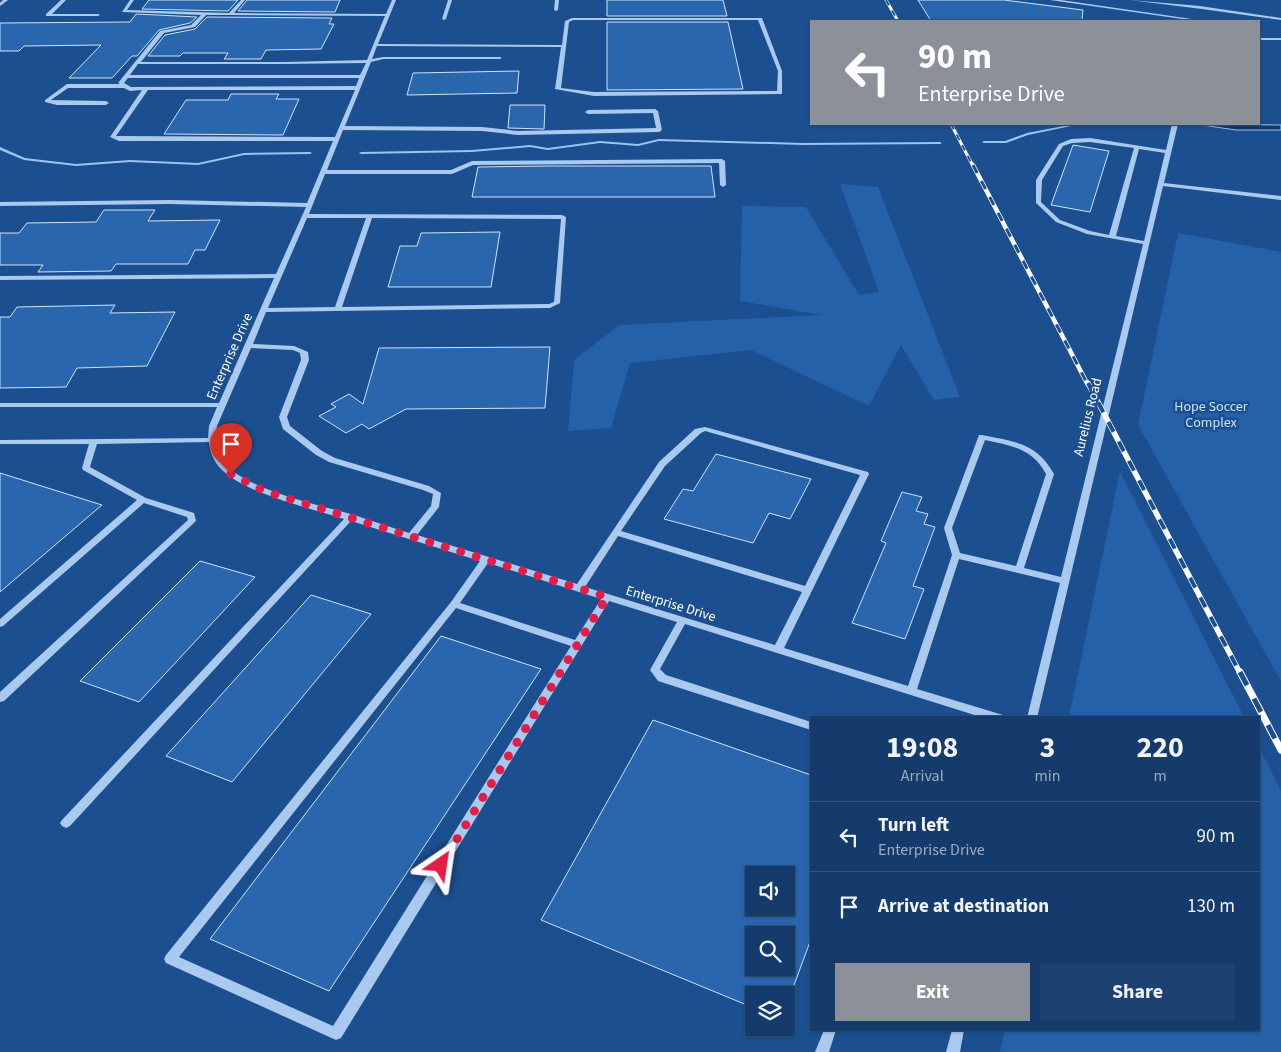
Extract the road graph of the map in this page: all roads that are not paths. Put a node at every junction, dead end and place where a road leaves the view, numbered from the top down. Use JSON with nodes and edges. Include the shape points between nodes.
{"nodes":[{"id":1,"x":6,"y":0,"type":"edge"},
{"id":2,"x":64,"y":0,"type":"edge"},
{"id":3,"x":132,"y":0,"type":"edge"},
{"id":4,"x":243,"y":0,"type":"edge"},
{"id":5,"x":394,"y":0,"type":"edge"},
{"id":6,"x":450,"y":0,"type":"edge"},
{"id":7,"x":557,"y":0,"type":"edge"},
{"id":8,"x":1052,"y":0,"type":"edge"},
{"id":9,"x":1131,"y":0,"type":"edge"},
{"id":10,"x":1202,"y":0,"type":"edge"},
{"id":11,"x":1153,"y":1,"type":"edge"},
{"id":12,"x":0,"y":5,"type":"edge"},
{"id":13,"x":1200,"y":8,"type":"junction"},
{"id":14,"x":556,"y":10,"type":"dead end"},
{"id":15,"x":204,"y":14,"type":"junction"},
{"id":16,"x":230,"y":14,"type":"junction"},
{"id":17,"x":98,"y":15,"type":"dead end"},
{"id":18,"x":387,"y":15,"type":"junction"},
{"id":19,"x":1164,"y":15,"type":"junction"},
{"id":20,"x":444,"y":19,"type":"dead end"},
{"id":21,"x":1281,"y":19,"type":"edge"},
{"id":22,"x":1162,"y":20,"type":"edge"},
{"id":23,"x":1192,"y":20,"type":"edge"},
{"id":24,"x":1197,"y":20,"type":"edge"},
{"id":25,"x":1281,"y":39,"type":"edge"},
{"id":26,"x":1260,"y":40,"type":"edge"},
{"id":27,"x":377,"y":45,"type":"junction"},
{"id":28,"x":564,"y":46,"type":"junction"},
{"id":29,"x":500,"y":58,"type":"dead end"},
{"id":30,"x":369,"y":61,"type":"junction"},
{"id":31,"x":137,"y":63,"type":"junction"},
{"id":32,"x":126,"y":76,"type":"junction"},
{"id":33,"x":362,"y":77,"type":"junction"},
{"id":34,"x":125,"y":86,"type":"junction"},
{"id":35,"x":357,"y":88,"type":"junction"},
{"id":36,"x":146,"y":89,"type":"junction"},
{"id":37,"x":106,"y":104,"type":"dead end"},
{"id":38,"x":588,"y":112,"type":"dead end"},
{"id":39,"x":1175,"y":125,"type":"edge"},
{"id":40,"x":341,"y":128,"type":"junction"},
{"id":41,"x":336,"y":139,"type":"junction"},
{"id":42,"x":1137,"y":147,"type":"junction"},
{"id":43,"x":1168,"y":152,"type":"junction"},
{"id":44,"x":322,"y":172,"type":"junction"},
{"id":45,"x":1161,"y":184,"type":"junction"},
{"id":46,"x":723,"y":185,"type":"dead end"},
{"id":47,"x":1281,"y":198,"type":"edge"},
{"id":48,"x":0,"y":204,"type":"edge"},
{"id":49,"x":308,"y":205,"type":"junction"},
{"id":50,"x":305,"y":216,"type":"junction"},
{"id":51,"x":370,"y":216,"type":"junction"},
{"id":52,"x":1112,"y":237,"type":"junction"},
{"id":53,"x":1146,"y":243,"type":"junction"},
{"id":54,"x":279,"y":276,"type":"junction"},
{"id":55,"x":0,"y":278,"type":"edge"},
{"id":56,"x":338,"y":309,"type":"junction"},
{"id":57,"x":264,"y":310,"type":"junction"},
{"id":58,"x":249,"y":346,"type":"junction"},
{"id":59,"x":0,"y":405,"type":"edge"},
{"id":60,"x":223,"y":405,"type":"junction"},
{"id":61,"x":211,"y":440,"type":"junction"},
{"id":62,"x":0,"y":442,"type":"edge"},
{"id":63,"x":93,"y":442,"type":"junction"},
{"id":64,"x":143,"y":500,"type":"junction"},
{"id":65,"x":350,"y":517,"type":"junction"},
{"id":66,"x":617,"y":533,"type":"junction"},
{"id":67,"x":411,"y":536,"type":"junction"},
{"id":68,"x":956,"y":555,"type":"junction"},
{"id":69,"x":486,"y":559,"type":"junction"},
{"id":70,"x":1019,"y":572,"type":"junction"},
{"id":71,"x":1064,"y":580,"type":"junction"},
{"id":72,"x":579,"y":588,"type":"junction"},
{"id":73,"x":807,"y":590,"type":"junction"},
{"id":74,"x":607,"y":597,"type":"junction"},
{"id":75,"x":454,"y":604,"type":"junction"},
{"id":76,"x":682,"y":621,"type":"junction"},
{"id":77,"x":0,"y":624,"type":"edge"},
{"id":78,"x":578,"y":645,"type":"junction"},
{"id":79,"x":778,"y":650,"type":"junction"},
{"id":80,"x":911,"y":691,"type":"junction"},
{"id":81,"x":0,"y":698,"type":"edge"},
{"id":82,"x":992,"y":716,"type":"edge"},
{"id":83,"x":1032,"y":716,"type":"edge"},
{"id":84,"x":810,"y":726,"type":"edge"},
{"id":85,"x":66,"y":823,"type":"dead end"},
{"id":86,"x":830,"y":1031,"type":"edge"},
{"id":87,"x":958,"y":1031,"type":"edge"},
{"id":88,"x":822,"y":1052,"type":"edge"},
{"id":89,"x":953,"y":1052,"type":"edge"}],
"edges":[{"from":1,"to":12,"type":"street"},
{"from":2,"to":17,"type":"street","via":[[48,15]]},
{"from":3,"to":15,"type":"street","via":[[124,11]]},
{"from":4,"to":16,"type":"street"},
{"from":5,"to":18,"type":"street","name":"Enterprise Drive"},
{"from":6,"to":20,"type":"street"},
{"from":7,"to":14,"type":"street"},
{"from":8,"to":19,"type":"street"},
{"from":9,"to":11,"type":"street"},
{"from":10,"to":13,"type":"street"},
{"from":11,"to":13,"type":"street"},
{"from":13,"to":21,"type":"street"},
{"from":13,"to":24,"type":"street"},
{"from":15,"to":16,"type":"street"},
{"from":15,"to":31,"type":"street","via":[[193,26],[162,32]]},
{"from":16,"to":18,"type":"street"},
{"from":18,"to":27,"type":"street","name":"Enterprise Drive"},
{"from":19,"to":22,"type":"street"},
{"from":19,"to":23,"type":"street"},
{"from":25,"to":26,"type":"street"},
{"from":27,"to":28,"type":"street"},
{"from":27,"to":30,"type":"street","name":"Enterprise Drive"},
{"from":28,"to":28,"type":"street","via":[[558,89],[594,94],[780,94],[780,71],[760,19],[572,19],[567,21]]},
{"from":29,"to":30,"type":"street","via":[[383,58]]},
{"from":30,"to":31,"type":"street"},
{"from":30,"to":33,"type":"street","name":"Enterprise Drive"},
{"from":31,"to":32,"type":"street"},
{"from":32,"to":33,"type":"street"},
{"from":32,"to":34,"type":"street","via":[[121,83]]},
{"from":33,"to":35,"type":"street","name":"Enterprise Drive"},
{"from":34,"to":36,"type":"street"},
{"from":34,"to":37,"type":"street","via":[[67,86],[47,101]]},
{"from":35,"to":36,"type":"street"},
{"from":35,"to":40,"type":"street","name":"Enterprise Drive"},
{"from":36,"to":41,"type":"street","via":[[113,137]]},
{"from":38,"to":40,"type":"street","via":[[655,111],[658,130],[518,133],[482,129]]},
{"from":39,"to":43,"type":"street","name":"Aurelius Road"},
{"from":40,"to":41,"type":"street","name":"Enterprise Drive"},
{"from":41,"to":44,"type":"street","name":"Enterprise Drive"},
{"from":42,"to":43,"type":"street"},
{"from":42,"to":52,"type":"street"},
{"from":42,"to":52,"type":"street","via":[[1090,140],[1071,141],[1061,145],[1038,180],[1038,202],[1058,221],[1089,233]]},
{"from":43,"to":45,"type":"street","name":"Aurelius Road"},
{"from":44,"to":46,"type":"street","via":[[452,172],[472,163],[722,161]]},
{"from":44,"to":49,"type":"street","name":"Enterprise Drive"},
{"from":45,"to":47,"type":"lane"},
{"from":45,"to":53,"type":"street","name":"Aurelius Road"},
{"from":48,"to":49,"type":"street","via":[[170,202]]},
{"from":49,"to":50,"type":"street","name":"Enterprise Drive"},
{"from":50,"to":51,"type":"street"},
{"from":50,"to":54,"type":"street","name":"Enterprise Drive"},
{"from":51,"to":56,"type":"street"},
{"from":51,"to":56,"type":"street","via":[[562,217],[557,303],[550,306]]},
{"from":52,"to":53,"type":"street"},
{"from":53,"to":71,"type":"street","name":"Aurelius Road"},
{"from":54,"to":55,"type":"street"},
{"from":54,"to":57,"type":"street","name":"Enterprise Drive"},
{"from":56,"to":57,"type":"street"},
{"from":57,"to":58,"type":"street","name":"Enterprise Drive"},
{"from":58,"to":60,"type":"street","name":"Enterprise Drive"},
{"from":58,"to":67,"type":"street","via":[[294,348],[304,352],[305,360],[283,417],[286,427],[319,453],[437,494],[434,507]]},
{"from":59,"to":60,"type":"street"},
{"from":60,"to":61,"type":"street","name":"Enterprise Drive","via":[[213,426]]},
{"from":61,"to":63,"type":"street"},
{"from":61,"to":65,"type":"street","name":"Enterprise Drive","via":[[214,457],[231,474],[264,491]]},
{"from":62,"to":63,"type":"street"},
{"from":63,"to":64,"type":"street","via":[[86,468]]},
{"from":64,"to":77,"type":"street"},
{"from":64,"to":81,"type":"street","via":[[191,515],[192,521]]},
{"from":65,"to":67,"type":"street","name":"Enterprise Drive"},
{"from":65,"to":85,"type":"street"},
{"from":66,"to":72,"type":"street"},
{"from":66,"to":73,"type":"street"},
{"from":66,"to":73,"type":"street","via":[[662,464],[701,429],[861,472],[865,474]]},
{"from":67,"to":69,"type":"street","name":"Enterprise Drive"},
{"from":68,"to":70,"type":"street"},
{"from":68,"to":70,"type":"street","via":[[948,528],[982,437],[1028,448],[1044,461],[1050,474]]},
{"from":68,"to":80,"type":"street"},
{"from":69,"to":72,"type":"street","name":"Enterprise Drive"},
{"from":69,"to":75,"type":"street"},
{"from":70,"to":71,"type":"street"},
{"from":71,"to":83,"type":"street","name":"Aurelius Road"},
{"from":72,"to":74,"type":"street","name":"Enterprise Drive"},
{"from":73,"to":79,"type":"street"},
{"from":74,"to":76,"type":"street","name":"Enterprise Drive"},
{"from":74,"to":78,"type":"street"},
{"from":75,"to":78,"type":"street"},
{"from":75,"to":78,"type":"street","via":[[170,959],[336,1034]]},
{"from":76,"to":79,"type":"street","name":"Enterprise Drive"},
{"from":76,"to":84,"type":"lane","via":[[655,670],[662,678]]},
{"from":79,"to":80,"type":"street","name":"Enterprise Drive"},
{"from":80,"to":82,"type":"street","name":"Enterprise Drive"},
{"from":86,"to":88,"type":"street"},
{"from":87,"to":89,"type":"street"}]}
